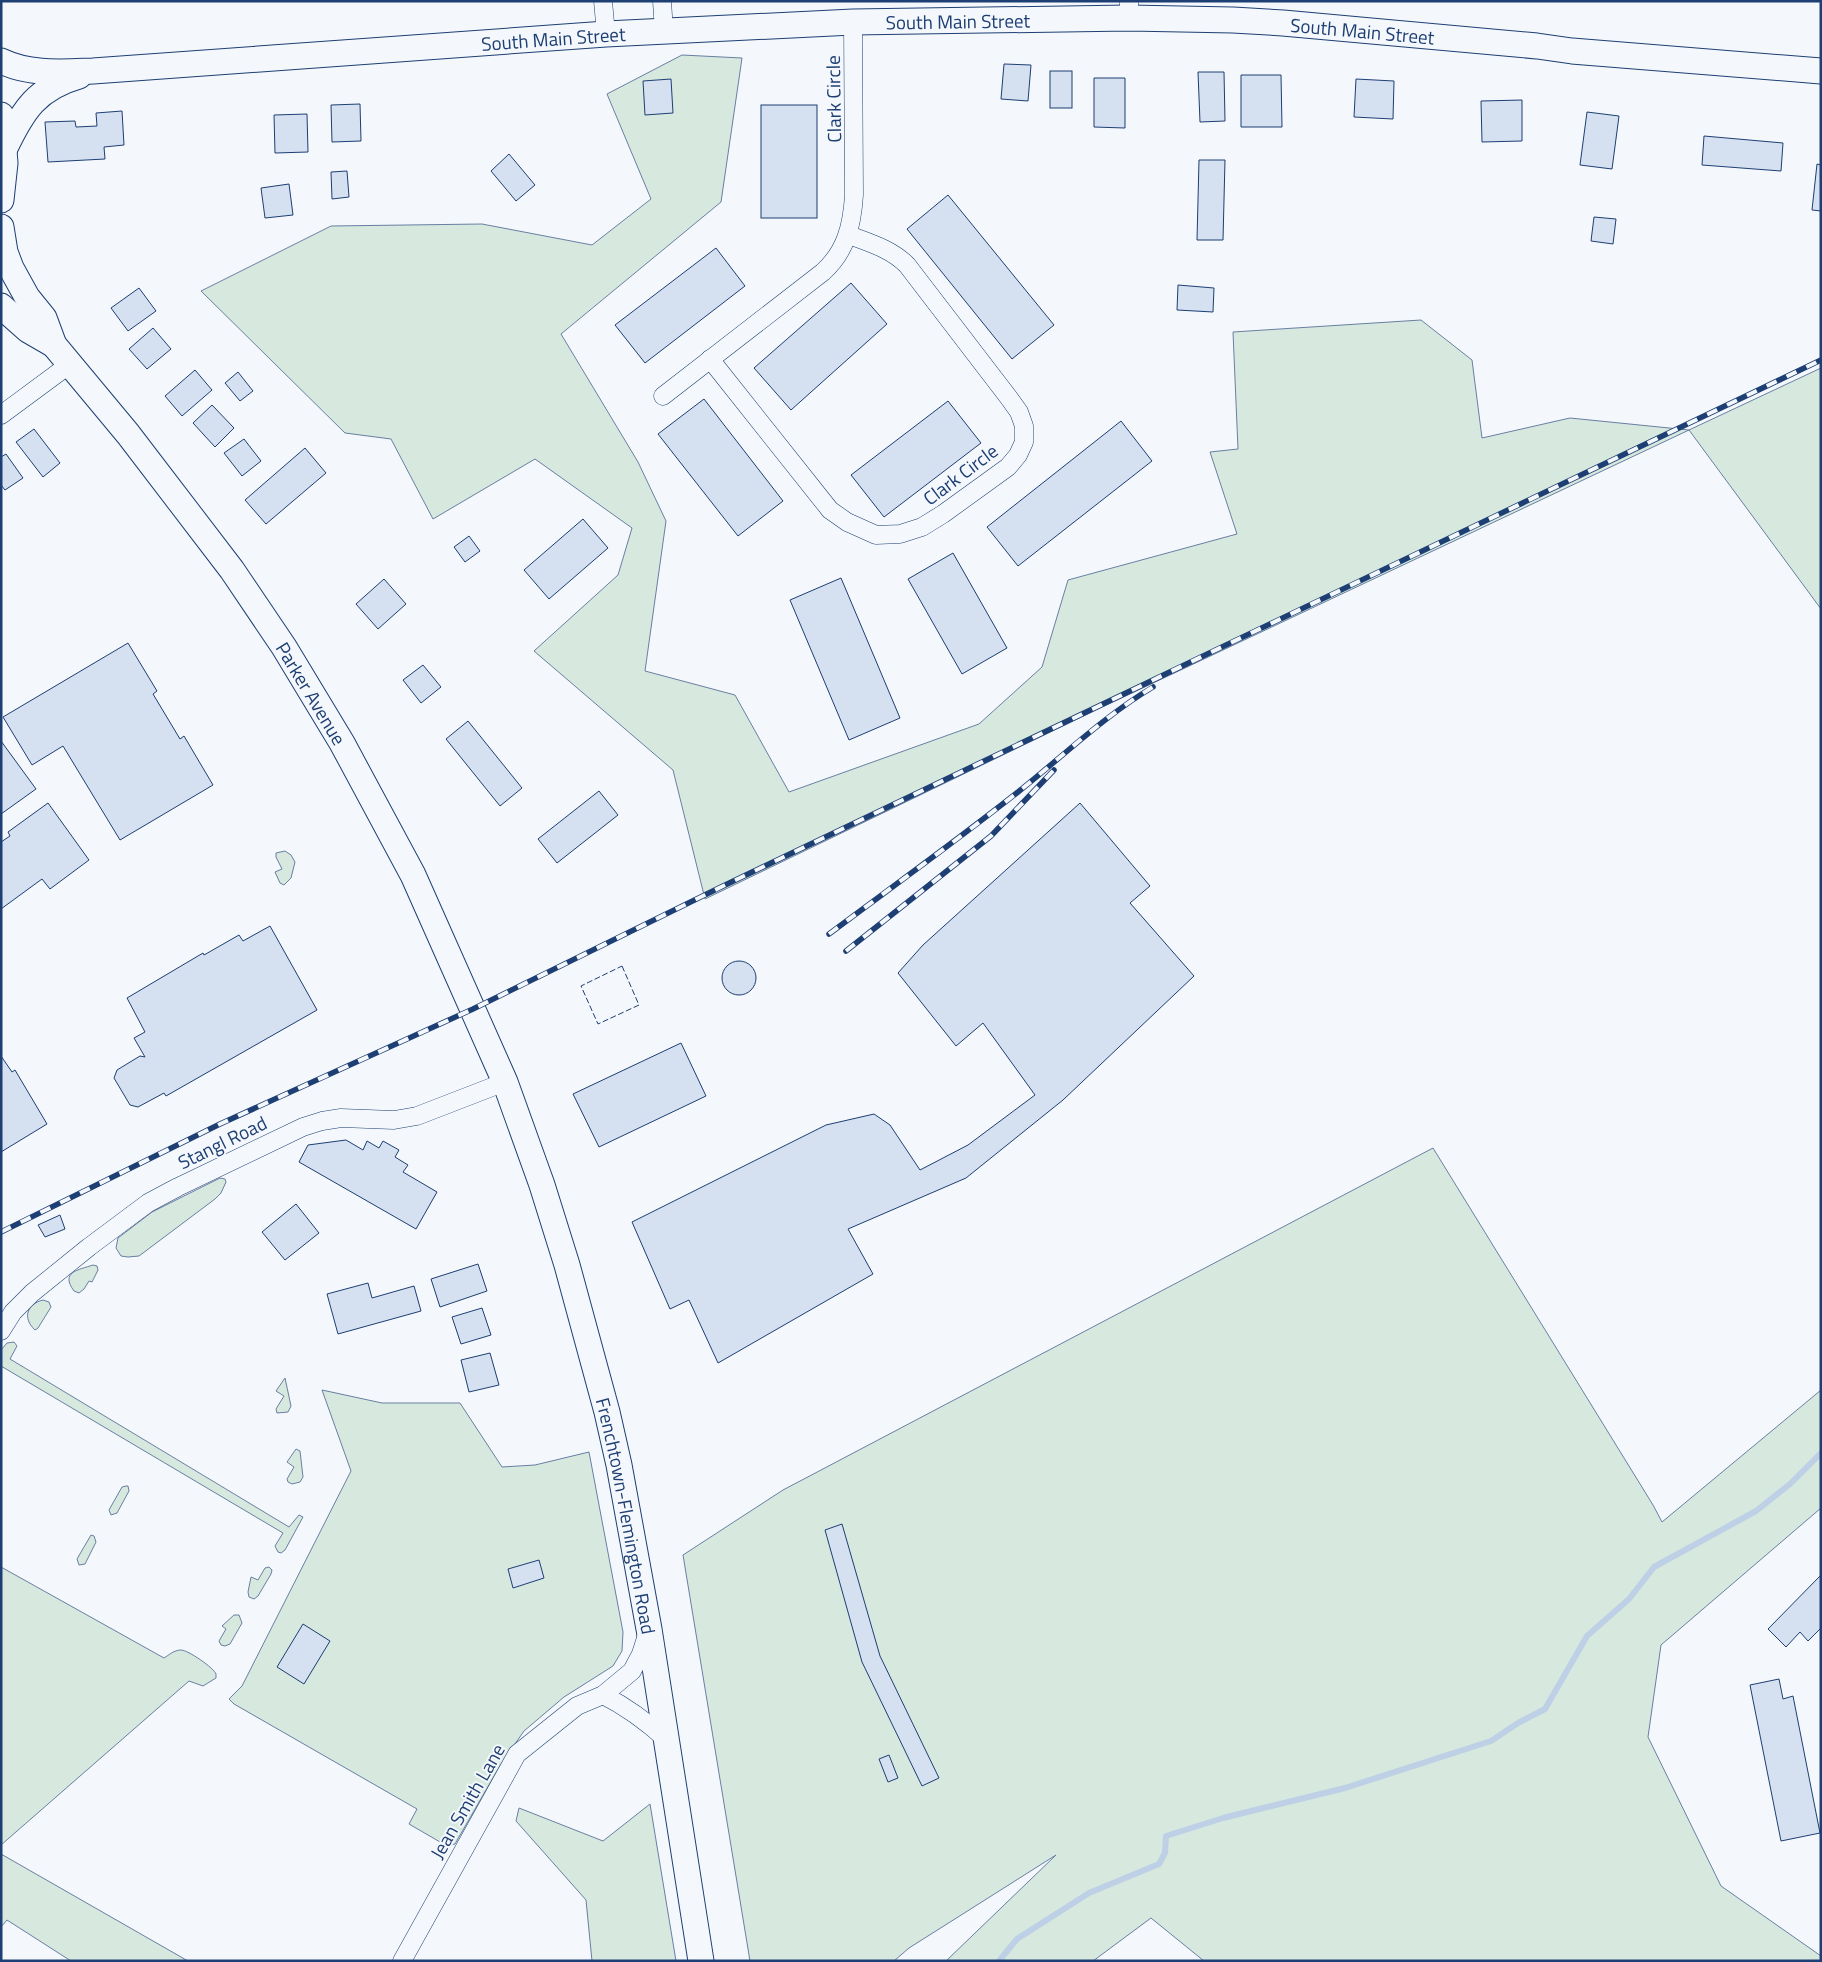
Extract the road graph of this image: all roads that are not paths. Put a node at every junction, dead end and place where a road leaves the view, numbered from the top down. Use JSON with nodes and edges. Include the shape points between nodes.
{"nodes":[{"id":1,"x":603,"y":1,"type":"edge"},
{"id":2,"x":662,"y":1,"type":"edge"},
{"id":3,"x":1129,"y":10,"type":"edge"},
{"id":4,"x":853,"y":22,"type":"junction"},
{"id":5,"x":664,"y":31,"type":"junction"},
{"id":6,"x":606,"y":34,"type":"junction"},
{"id":7,"x":1,"y":61,"type":"edge"},
{"id":8,"x":93,"y":71,"type":"junction"},
{"id":9,"x":1821,"y":71,"type":"edge"},
{"id":10,"x":1,"y":115,"type":"edge"},
{"id":11,"x":5,"y":148,"type":"junction"},
{"id":12,"x":2,"y":205,"type":"edge"},
{"id":13,"x":1,"y":227,"type":"edge"},
{"id":14,"x":849,"y":235,"type":"junction"},
{"id":15,"x":1,"y":306,"type":"edge"},
{"id":16,"x":54,"y":345,"type":"junction"},
{"id":17,"x":710,"y":359,"type":"junction"},
{"id":18,"x":70,"y":364,"type":"junction"},
{"id":19,"x":663,"y":396,"type":"dead end"},
{"id":20,"x":1,"y":415,"type":"edge"},
{"id":21,"x":504,"y":1082,"type":"junction"},
{"id":22,"x":1,"y":1331,"type":"edge"},
{"id":23,"x":649,"y":1629,"type":"junction"},
{"id":24,"x":603,"y":1696,"type":"junction"},
{"id":25,"x":667,"y":1740,"type":"junction"},
{"id":26,"x":402,"y":1961,"type":"edge"},
{"id":27,"x":702,"y":1961,"type":"edge"}],
"edges":[{"from":1,"to":6,"type":"street"},
{"from":2,"to":5,"type":"street"},
{"from":3,"to":4,"type":"main road","name":"South Main Street"},
{"from":3,"to":9,"type":"main road","name":"South Main Street"},
{"from":4,"to":5,"type":"main road","name":"South Main Street"},
{"from":4,"to":14,"type":"street","name":"Clark Circle","via":[[854,195]]},
{"from":5,"to":6,"type":"main road","name":"South Main Street"},
{"from":6,"to":8,"type":"main road","name":"South Main Street"},
{"from":7,"to":8,"type":"main road","name":"South Main Street","via":[[39,72]]},
{"from":8,"to":11,"type":"main road","name":"South Main Street","via":[[71,78],[34,99]]},
{"from":10,"to":11,"type":"main road"},
{"from":11,"to":12,"type":"main road"},
{"from":13,"to":16,"type":"main road","name":"Parker Avenue","via":[[11,268],[27,297],[44,318]]},
{"from":14,"to":17,"type":"street","name":"Clark Circle","via":[[831,264]]},
{"from":14,"to":17,"type":"street","name":"Clark Circle","via":[[897,255],[907,265],[1010,398],[1024,426],[1024,442],[1008,467],[922,527],[900,534],[876,535],[830,510]]},
{"from":15,"to":16,"type":"main road","name":"Parker Avenue","via":[[28,330]]},
{"from":16,"to":18,"type":"main road","name":"Parker Avenue"},
{"from":17,"to":19,"type":"street","name":"Clark Circle"},
{"from":18,"to":20,"type":"street"},
{"from":18,"to":21,"type":"main road","name":"Parker Avenue","via":[[232,570],[308,687],[363,780],[413,875]]},
{"from":21,"to":22,"type":"street","name":"Stangl Road","via":[[417,1116],[394,1120],[341,1118],[303,1127],[178,1187],[148,1203],[42,1284],[13,1312]]},
{"from":21,"to":23,"type":"main road","name":"Frenchtown-Flemington Road","via":[[542,1185],[594,1361],[618,1464]]},
{"from":23,"to":24,"type":"street","name":"Jean Smith Lane","via":[[632,1671]]},
{"from":23,"to":25,"type":"main road","name":"Frenchtown-Flemington Road"},
{"from":24,"to":25,"type":"street","via":[[629,1709]]},
{"from":24,"to":26,"type":"street","name":"Jean Smith Lane","via":[[577,1706],[516,1754]]},
{"from":25,"to":27,"type":"main road","name":"Frenchtown-Flemington Road"}]}
